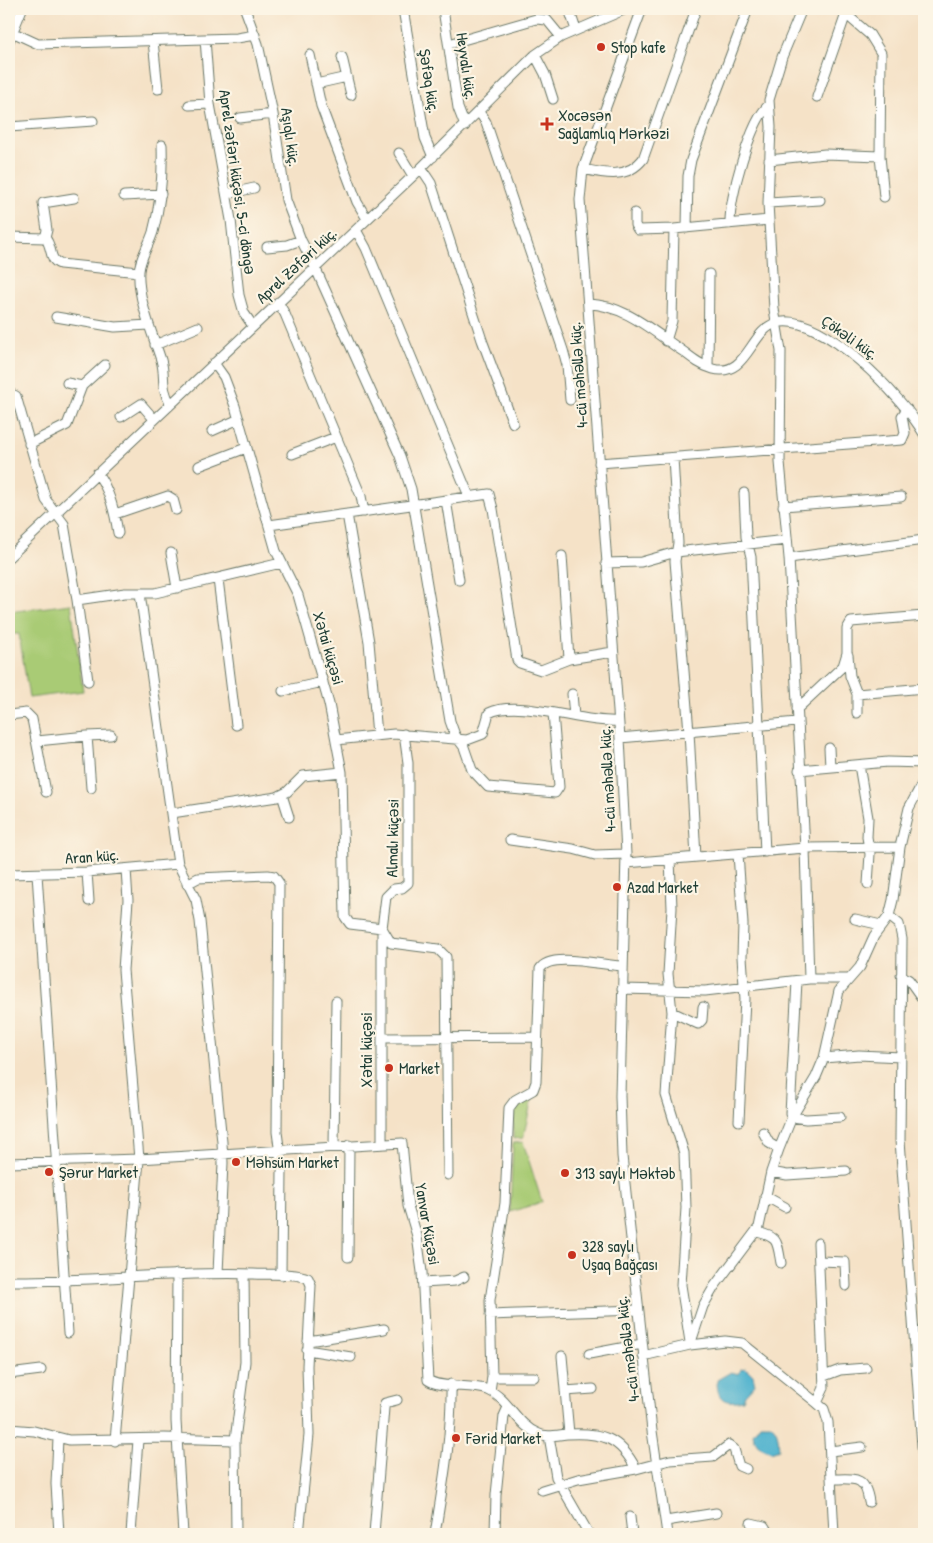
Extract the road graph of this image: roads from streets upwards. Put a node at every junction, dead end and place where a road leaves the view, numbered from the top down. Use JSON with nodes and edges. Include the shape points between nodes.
{"nodes":[{"id":1,"x":22,"y":9,"type":"edge"},
{"id":2,"x":245,"y":9,"type":"edge"},
{"id":3,"x":403,"y":9,"type":"edge"},
{"id":4,"x":443,"y":9,"type":"edge"},
{"id":5,"x":569,"y":9,"type":"edge"},
{"id":6,"x":626,"y":9,"type":"edge"},
{"id":7,"x":642,"y":9,"type":"edge"},
{"id":8,"x":696,"y":9,"type":"edge"},
{"id":9,"x":748,"y":9,"type":"edge"},
{"id":10,"x":802,"y":9,"type":"edge"},
{"id":11,"x":843,"y":11,"type":"edge"},
{"id":12,"x":615,"y":13,"type":"junction"},
{"id":13,"x":576,"y":30,"type":"junction"},
{"id":14,"x":635,"y":30,"type":"junction"},
{"id":15,"x":12,"y":32,"type":"junction"},
{"id":16,"x":255,"y":35,"type":"junction"},
{"id":17,"x":561,"y":37,"type":"junction"},
{"id":18,"x":205,"y":39,"type":"junction"},
{"id":19,"x":153,"y":41,"type":"junction"},
{"id":20,"x":9,"y":42,"type":"edge"},
{"id":21,"x":449,"y":44,"type":"junction"},
{"id":22,"x":310,"y":55,"type":"dead end"},
{"id":23,"x":535,"y":55,"type":"junction"},
{"id":24,"x":342,"y":57,"type":"dead end"},
{"id":25,"x":347,"y":77,"type":"junction"},
{"id":26,"x":316,"y":84,"type":"junction"},
{"id":27,"x":158,"y":89,"type":"dead end"},
{"id":28,"x":351,"y":95,"type":"dead end"},
{"id":29,"x":817,"y":97,"type":"dead end"},
{"id":30,"x":553,"y":99,"type":"dead end"},
{"id":31,"x":210,"y":104,"type":"junction"},
{"id":32,"x":189,"y":105,"type":"dead end"},
{"id":33,"x":769,"y":105,"type":"junction"},
{"id":34,"x":479,"y":112,"type":"junction"},
{"id":35,"x":273,"y":114,"type":"junction"},
{"id":36,"x":240,"y":118,"type":"dead end"},
{"id":37,"x":93,"y":121,"type":"dead end"},
{"id":38,"x":465,"y":126,"type":"junction"},
{"id":39,"x":9,"y":127,"type":"edge"},
{"id":40,"x":162,"y":145,"type":"dead end"},
{"id":41,"x":399,"y":153,"type":"dead end"},
{"id":42,"x":880,"y":156,"type":"junction"},
{"id":43,"x":432,"y":157,"type":"junction"},
{"id":44,"x":769,"y":160,"type":"junction"},
{"id":45,"x":421,"y":168,"type":"junction"},
{"id":46,"x":583,"y":169,"type":"junction"},
{"id":47,"x":413,"y":176,"type":"junction"},
{"id":48,"x":254,"y":188,"type":"dead end"},
{"id":49,"x":161,"y":194,"type":"junction"},
{"id":50,"x":227,"y":194,"type":"junction"},
{"id":51,"x":124,"y":196,"type":"dead end"},
{"id":52,"x":884,"y":197,"type":"dead end"},
{"id":53,"x":74,"y":198,"type":"dead end"},
{"id":54,"x":820,"y":200,"type":"dead end"},
{"id":55,"x":768,"y":203,"type":"junction"},
{"id":56,"x":635,"y":213,"type":"dead end"},
{"id":57,"x":367,"y":219,"type":"junction"},
{"id":58,"x":769,"y":220,"type":"junction"},
{"id":59,"x":730,"y":224,"type":"junction"},
{"id":60,"x":687,"y":228,"type":"junction"},
{"id":61,"x":356,"y":230,"type":"junction"},
{"id":62,"x":674,"y":230,"type":"junction"},
{"id":63,"x":9,"y":237,"type":"edge"},
{"id":64,"x":45,"y":238,"type":"junction"},
{"id":65,"x":301,"y":240,"type":"junction"},
{"id":66,"x":267,"y":247,"type":"dead end"},
{"id":67,"x":315,"y":267,"type":"junction"},
{"id":68,"x":139,"y":272,"type":"junction"},
{"id":69,"x":709,"y":274,"type":"dead end"},
{"id":70,"x":278,"y":302,"type":"junction"},
{"id":71,"x":588,"y":304,"type":"junction"},
{"id":72,"x":56,"y":318,"type":"dead end"},
{"id":73,"x":776,"y":323,"type":"junction"},
{"id":74,"x":148,"y":325,"type":"junction"},
{"id":75,"x":252,"y":326,"type":"junction"},
{"id":76,"x":198,"y":327,"type":"dead end"},
{"id":77,"x":666,"y":341,"type":"junction"},
{"id":78,"x":155,"y":345,"type":"junction"},
{"id":79,"x":214,"y":362,"type":"junction"},
{"id":80,"x":105,"y":365,"type":"dead end"},
{"id":81,"x":708,"y":367,"type":"junction"},
{"id":82,"x":67,"y":383,"type":"dead end"},
{"id":83,"x":82,"y":386,"type":"junction"},
{"id":84,"x":9,"y":394,"type":"edge"},
{"id":85,"x":570,"y":400,"type":"dead end"},
{"id":86,"x":170,"y":404,"type":"junction"},
{"id":87,"x":907,"y":408,"type":"junction"},
{"id":88,"x":121,"y":416,"type":"dead end"},
{"id":89,"x":154,"y":419,"type":"junction"},
{"id":90,"x":239,"y":420,"type":"junction"},
{"id":91,"x":513,"y":423,"type":"dead end"},
{"id":92,"x":212,"y":431,"type":"dead end"},
{"id":93,"x":924,"y":434,"type":"edge"},
{"id":94,"x":336,"y":437,"type":"junction"},
{"id":95,"x":29,"y":444,"type":"junction"},
{"id":96,"x":246,"y":448,"type":"junction"},
{"id":97,"x":781,"y":449,"type":"junction"},
{"id":98,"x":292,"y":454,"type":"dead end"},
{"id":99,"x":672,"y":458,"type":"junction"},
{"id":100,"x":599,"y":464,"type":"junction"},
{"id":101,"x":199,"y":466,"type":"dead end"},
{"id":102,"x":97,"y":473,"type":"junction"},
{"id":103,"x":744,"y":493,"type":"dead end"},
{"id":104,"x":469,"y":496,"type":"junction"},
{"id":105,"x":901,"y":498,"type":"dead end"},
{"id":106,"x":446,"y":500,"type":"junction"},
{"id":107,"x":414,"y":505,"type":"junction"},
{"id":108,"x":783,"y":506,"type":"junction"},
{"id":109,"x":176,"y":510,"type":"dead end"},
{"id":110,"x":364,"y":512,"type":"junction"},
{"id":111,"x":56,"y":513,"type":"junction"},
{"id":112,"x":115,"y":514,"type":"junction"},
{"id":113,"x":347,"y":514,"type":"junction"},
{"id":114,"x":268,"y":526,"type":"junction"},
{"id":115,"x":118,"y":533,"type":"dead end"},
{"id":116,"x":787,"y":540,"type":"junction"},
{"id":117,"x":924,"y":540,"type":"edge"},
{"id":118,"x":748,"y":543,"type":"junction"},
{"id":119,"x":676,"y":552,"type":"junction"},
{"id":120,"x":172,"y":553,"type":"dead end"},
{"id":121,"x":562,"y":556,"type":"dead end"},
{"id":122,"x":9,"y":557,"type":"edge"},
{"id":123,"x":789,"y":558,"type":"junction"},
{"id":124,"x":281,"y":563,"type":"junction"},
{"id":125,"x":606,"y":563,"type":"junction"},
{"id":126,"x":218,"y":579,"type":"junction"},
{"id":127,"x":459,"y":580,"type":"dead end"},
{"id":128,"x":177,"y":588,"type":"junction"},
{"id":129,"x":140,"y":592,"type":"junction"},
{"id":130,"x":77,"y":600,"type":"junction"},
{"id":131,"x":924,"y":616,"type":"edge"},
{"id":132,"x":613,"y":652,"type":"junction"},
{"id":133,"x":847,"y":653,"type":"junction"},
{"id":134,"x":569,"y":659,"type":"junction"},
{"id":135,"x":834,"y":676,"type":"junction"},
{"id":136,"x":88,"y":681,"type":"dead end"},
{"id":137,"x":323,"y":682,"type":"junction"},
{"id":138,"x":852,"y":682,"type":"junction"},
{"id":139,"x":924,"y":688,"type":"edge"},
{"id":140,"x":283,"y":691,"type":"dead end"},
{"id":141,"x":572,"y":694,"type":"dead end"},
{"id":142,"x":857,"y":694,"type":"junction"},
{"id":143,"x":797,"y":709,"type":"junction"},
{"id":144,"x":553,"y":713,"type":"junction"},
{"id":145,"x":857,"y":713,"type":"dead end"},
{"id":146,"x":9,"y":715,"type":"edge"},
{"id":147,"x":574,"y":716,"type":"junction"},
{"id":148,"x":618,"y":721,"type":"junction"},
{"id":149,"x":797,"y":722,"type":"junction"},
{"id":150,"x":236,"y":725,"type":"dead end"},
{"id":151,"x":759,"y":725,"type":"junction"},
{"id":152,"x":690,"y":732,"type":"junction"},
{"id":153,"x":404,"y":734,"type":"junction"},
{"id":154,"x":111,"y":735,"type":"dead end"},
{"id":155,"x":376,"y":735,"type":"junction"},
{"id":156,"x":87,"y":736,"type":"junction"},
{"id":157,"x":620,"y":738,"type":"junction"},
{"id":158,"x":336,"y":740,"type":"junction"},
{"id":159,"x":459,"y":740,"type":"junction"},
{"id":160,"x":37,"y":741,"type":"junction"},
{"id":161,"x":829,"y":748,"type":"dead end"},
{"id":162,"x":924,"y":763,"type":"edge"},
{"id":163,"x":859,"y":765,"type":"junction"},
{"id":164,"x":830,"y":767,"type":"junction"},
{"id":165,"x":799,"y":770,"type":"junction"},
{"id":166,"x":342,"y":772,"type":"junction"},
{"id":167,"x":924,"y":780,"type":"edge"},
{"id":168,"x":91,"y":788,"type":"dead end"},
{"id":169,"x":46,"y":792,"type":"dead end"},
{"id":170,"x":282,"y":795,"type":"junction"},
{"id":171,"x":172,"y":813,"type":"junction"},
{"id":172,"x":289,"y":817,"type":"dead end"},
{"id":173,"x":510,"y":840,"type":"dead end"},
{"id":174,"x":869,"y":846,"type":"junction"},
{"id":175,"x":900,"y":846,"type":"junction"},
{"id":176,"x":805,"y":848,"type":"junction"},
{"id":177,"x":765,"y":852,"type":"junction"},
{"id":178,"x":738,"y":854,"type":"junction"},
{"id":179,"x":696,"y":857,"type":"junction"},
{"id":180,"x":626,"y":859,"type":"junction"},
{"id":181,"x":670,"y":859,"type":"junction"},
{"id":182,"x":178,"y":864,"type":"junction"},
{"id":183,"x":126,"y":869,"type":"junction"},
{"id":184,"x":87,"y":872,"type":"junction"},
{"id":185,"x":9,"y":874,"type":"edge"},
{"id":186,"x":37,"y":874,"type":"junction"},
{"id":187,"x":187,"y":884,"type":"junction"},
{"id":188,"x":868,"y":884,"type":"dead end"},
{"id":189,"x":89,"y":901,"type":"dead end"},
{"id":190,"x":889,"y":916,"type":"junction"},
{"id":191,"x":855,"y":919,"type":"dead end"},
{"id":192,"x":881,"y":925,"type":"junction"},
{"id":193,"x":382,"y":928,"type":"junction"},
{"id":194,"x":623,"y":966,"type":"junction"},
{"id":195,"x":901,"y":975,"type":"junction"},
{"id":196,"x":809,"y":979,"type":"junction"},
{"id":197,"x":848,"y":979,"type":"junction"},
{"id":198,"x":797,"y":981,"type":"junction"},
{"id":199,"x":745,"y":987,"type":"junction"},
{"id":200,"x":622,"y":989,"type":"junction"},
{"id":201,"x":670,"y":990,"type":"junction"},
{"id":202,"x":336,"y":1001,"type":"dead end"},
{"id":203,"x":924,"y":1001,"type":"edge"},
{"id":204,"x":703,"y":1007,"type":"dead end"},
{"id":205,"x":672,"y":1012,"type":"junction"},
{"id":206,"x":537,"y":1037,"type":"junction"},
{"id":207,"x":382,"y":1038,"type":"junction"},
{"id":208,"x":445,"y":1038,"type":"junction"},
{"id":209,"x":901,"y":1057,"type":"junction"},
{"id":210,"x":824,"y":1058,"type":"junction"},
{"id":211,"x":792,"y":1116,"type":"junction"},
{"id":212,"x":840,"y":1117,"type":"dead end"},
{"id":213,"x":738,"y":1121,"type":"dead end"},
{"id":214,"x":763,"y":1132,"type":"dead end"},
{"id":215,"x":382,"y":1142,"type":"junction"},
{"id":216,"x":349,"y":1145,"type":"junction"},
{"id":217,"x":334,"y":1146,"type":"junction"},
{"id":218,"x":279,"y":1149,"type":"junction"},
{"id":219,"x":779,"y":1149,"type":"junction"},
{"id":220,"x":223,"y":1152,"type":"junction"},
{"id":221,"x":139,"y":1159,"type":"junction"},
{"id":222,"x":57,"y":1161,"type":"junction"},
{"id":223,"x":9,"y":1163,"type":"edge"},
{"id":224,"x":846,"y":1171,"type":"dead end"},
{"id":225,"x":771,"y":1172,"type":"junction"},
{"id":226,"x":448,"y":1175,"type":"dead end"},
{"id":227,"x":765,"y":1196,"type":"junction"},
{"id":228,"x":785,"y":1207,"type":"dead end"},
{"id":229,"x":757,"y":1232,"type":"junction"},
{"id":230,"x":818,"y":1243,"type":"dead end"},
{"id":231,"x":348,"y":1257,"type":"dead end"},
{"id":232,"x":820,"y":1261,"type":"junction"},
{"id":233,"x":781,"y":1264,"type":"dead end"},
{"id":234,"x":218,"y":1273,"type":"junction"},
{"id":235,"x":177,"y":1274,"type":"junction"},
{"id":236,"x":244,"y":1274,"type":"junction"},
{"id":237,"x":129,"y":1275,"type":"junction"},
{"id":238,"x":281,"y":1275,"type":"junction"},
{"id":239,"x":464,"y":1277,"type":"dead end"},
{"id":240,"x":9,"y":1281,"type":"edge"},
{"id":241,"x":66,"y":1281,"type":"junction"},
{"id":242,"x":423,"y":1283,"type":"junction"},
{"id":243,"x":846,"y":1286,"type":"dead end"},
{"id":244,"x":638,"y":1310,"type":"junction"},
{"id":245,"x":490,"y":1315,"type":"junction"},
{"id":246,"x":384,"y":1329,"type":"dead end"},
{"id":247,"x":68,"y":1333,"type":"dead end"},
{"id":248,"x":642,"y":1344,"type":"junction"},
{"id":249,"x":307,"y":1345,"type":"junction"},
{"id":250,"x":690,"y":1345,"type":"junction"},
{"id":251,"x":921,"y":1350,"type":"edge"},
{"id":252,"x":589,"y":1354,"type":"dead end"},
{"id":253,"x":562,"y":1356,"type":"dead end"},
{"id":254,"x":643,"y":1356,"type":"junction"},
{"id":255,"x":351,"y":1357,"type":"dead end"},
{"id":256,"x":866,"y":1368,"type":"dead end"},
{"id":257,"x":41,"y":1370,"type":"dead end"},
{"id":258,"x":9,"y":1374,"type":"edge"},
{"id":259,"x":824,"y":1376,"type":"junction"},
{"id":260,"x":492,"y":1377,"type":"junction"},
{"id":261,"x":534,"y":1377,"type":"dead end"},
{"id":262,"x":450,"y":1384,"type":"junction"},
{"id":263,"x":593,"y":1389,"type":"dead end"},
{"id":264,"x":490,"y":1391,"type":"junction"},
{"id":265,"x":565,"y":1391,"type":"junction"},
{"id":266,"x":397,"y":1400,"type":"dead end"},
{"id":267,"x":817,"y":1403,"type":"junction"},
{"id":268,"x":508,"y":1407,"type":"junction"},
{"id":269,"x":9,"y":1429,"type":"edge"},
{"id":270,"x":569,"y":1434,"type":"junction"},
{"id":271,"x":550,"y":1436,"type":"junction"},
{"id":272,"x":58,"y":1438,"type":"junction"},
{"id":273,"x":176,"y":1439,"type":"junction"},
{"id":274,"x":138,"y":1440,"type":"junction"},
{"id":275,"x":235,"y":1440,"type":"junction"},
{"id":276,"x":116,"y":1441,"type":"junction"},
{"id":277,"x":862,"y":1447,"type":"dead end"},
{"id":278,"x":830,"y":1451,"type":"junction"},
{"id":279,"x":657,"y":1464,"type":"junction"},
{"id":280,"x":636,"y":1469,"type":"junction"},
{"id":281,"x":746,"y":1469,"type":"dead end"},
{"id":282,"x":924,"y":1474,"type":"edge"},
{"id":283,"x":831,"y":1479,"type":"junction"},
{"id":284,"x":560,"y":1485,"type":"junction"},
{"id":285,"x":542,"y":1490,"type":"dead end"},
{"id":286,"x":869,"y":1502,"type":"dead end"},
{"id":287,"x":716,"y":1513,"type":"dead end"},
{"id":288,"x":630,"y":1517,"type":"dead end"},
{"id":289,"x":666,"y":1520,"type":"junction"},
{"id":290,"x":751,"y":1524,"type":"dead end"},
{"id":291,"x":59,"y":1534,"type":"edge"},
{"id":292,"x":131,"y":1534,"type":"edge"},
{"id":293,"x":183,"y":1534,"type":"edge"},
{"id":294,"x":236,"y":1534,"type":"edge"},
{"id":295,"x":299,"y":1534,"type":"edge"},
{"id":296,"x":374,"y":1534,"type":"edge"},
{"id":297,"x":435,"y":1534,"type":"edge"},
{"id":298,"x":495,"y":1534,"type":"edge"},
{"id":299,"x":590,"y":1534,"type":"edge"},
{"id":300,"x":632,"y":1534,"type":"edge"},
{"id":301,"x":667,"y":1534,"type":"edge"},
{"id":302,"x":769,"y":1534,"type":"edge"},
{"id":303,"x":834,"y":1534,"type":"edge"}],
"edges":[{"from":1,"to":15,"type":"street"},
{"from":2,"to":16,"type":"street","name":"Aşıqlı küç."},
{"from":3,"to":43,"type":"street","name":"Şəfəq küç.","via":[[425,138]]},
{"from":4,"to":21,"type":"street","name":"Heyvalı küç."},
{"from":5,"to":13,"type":"street"},
{"from":6,"to":12,"type":"street","name":"Aprel Zəfəri küç."},
{"from":7,"to":14,"type":"street","name":"4-cü məhəllə küç."},
{"from":8,"to":46,"type":"street","via":[[643,159],[617,175]]},
{"from":9,"to":60,"type":"street","via":[[691,160]]},
{"from":10,"to":33,"type":"street","via":[[782,57]]},
{"from":11,"to":29,"type":"street"},
{"from":11,"to":42,"type":"street","via":[[870,35],[881,53]]},
{"from":12,"to":13,"type":"street","name":"Aprel Zəfəri küç."},
{"from":12,"to":14,"type":"street","via":[[633,13]]},
{"from":13,"to":17,"type":"street","name":"Aprel Zəfəri küç."},
{"from":14,"to":46,"type":"street","name":"4-cü məhəllə küç."},
{"from":15,"to":19,"type":"street","via":[[38,44]]},
{"from":15,"to":20,"type":"street"},
{"from":16,"to":18,"type":"street"},
{"from":16,"to":35,"type":"street","name":"Aşıqlı küç."},
{"from":17,"to":21,"type":"street","via":[[547,20],[536,19]]},
{"from":17,"to":23,"type":"street","name":"Aprel Zəfəri küç."},
{"from":18,"to":19,"type":"street"},
{"from":18,"to":31,"type":"street","name":"Aprel zəfəri küçəsi, 5-ci döngə"},
{"from":19,"to":27,"type":"street"},
{"from":21,"to":38,"type":"street","name":"Heyvalı küç.","via":[[458,108]]},
{"from":22,"to":26,"type":"street"},
{"from":23,"to":30,"type":"street"},
{"from":23,"to":34,"type":"street","name":"Aprel Zəfəri küç."},
{"from":24,"to":25,"type":"street"},
{"from":25,"to":26,"type":"street"},
{"from":25,"to":28,"type":"street"},
{"from":26,"to":57,"type":"street","via":[[357,202]]},
{"from":31,"to":32,"type":"street"},
{"from":31,"to":50,"type":"street","name":"Aprel zəfəri küçəsi, 5-ci döngə"},
{"from":33,"to":44,"type":"street"},
{"from":33,"to":59,"type":"street","via":[[755,122],[738,178]]},
{"from":34,"to":38,"type":"street","name":"Aprel Zəfəri küç."},
{"from":34,"to":85,"type":"street","via":[[486,122],[556,328],[567,365]]},
{"from":35,"to":36,"type":"street"},
{"from":35,"to":65,"type":"street","name":"Aşıqlı küç.","via":[[284,192]]},
{"from":37,"to":39,"type":"street"},
{"from":38,"to":43,"type":"street","name":"Aprel Zəfəri küç."},
{"from":40,"to":49,"type":"street"},
{"from":41,"to":47,"type":"street"},
{"from":42,"to":44,"type":"street","via":[[825,154]]},
{"from":42,"to":52,"type":"street"},
{"from":43,"to":45,"type":"street","name":"Aprel Zəfəri küç."},
{"from":44,"to":55,"type":"street"},
{"from":45,"to":47,"type":"street","name":"Aprel Zəfəri küç."},
{"from":45,"to":91,"type":"street","via":[[431,183]]},
{"from":46,"to":71,"type":"street","name":"4-cü məhəllə küç.","via":[[580,200]]},
{"from":47,"to":57,"type":"street","name":"Aprel Zəfəri küç."},
{"from":48,"to":50,"type":"street"},
{"from":49,"to":51,"type":"street"},
{"from":49,"to":68,"type":"street","via":[[154,230]]},
{"from":50,"to":75,"type":"street","name":"Aprel zəfəri küçəsi, 5-ci döngə","via":[[239,296]]},
{"from":53,"to":64,"type":"street","via":[[43,203]]},
{"from":54,"to":55,"type":"street"},
{"from":55,"to":58,"type":"street"},
{"from":56,"to":62,"type":"street","via":[[638,230]]},
{"from":57,"to":61,"type":"street","name":"Aprel Zəfəri küç."},
{"from":58,"to":59,"type":"street"},
{"from":58,"to":73,"type":"street"},
{"from":59,"to":60,"type":"street"},
{"from":60,"to":62,"type":"street"},
{"from":61,"to":67,"type":"street","name":"Aprel Zəfəri küç."},
{"from":61,"to":104,"type":"street"},
{"from":62,"to":77,"type":"street","via":[[672,321]]},
{"from":63,"to":64,"type":"street"},
{"from":64,"to":68,"type":"street","via":[[55,262]]},
{"from":65,"to":66,"type":"street"},
{"from":65,"to":67,"type":"street","name":"Aşıqlı küç."},
{"from":67,"to":70,"type":"street","name":"Aprel Zəfəri küç."},
{"from":67,"to":107,"type":"street","name":"Aşıqlı küç.","via":[[400,456]]},
{"from":68,"to":74,"type":"street"},
{"from":69,"to":81,"type":"street"},
{"from":70,"to":75,"type":"street","name":"Aprel Zəfəri küç."},
{"from":70,"to":94,"type":"street"},
{"from":71,"to":77,"type":"street","via":[[607,306],[627,314]]},
{"from":71,"to":100,"type":"street","name":"4-cü məhəllə küç."},
{"from":72,"to":74,"type":"street","via":[[115,327]]},
{"from":73,"to":81,"type":"street","via":[[765,330],[737,365],[724,370]]},
{"from":73,"to":87,"type":"street","name":"Çökəli küç.","via":[[799,323],[820,333],[874,372]]},
{"from":73,"to":97,"type":"street","via":[[782,360]]},
{"from":74,"to":78,"type":"street"},
{"from":75,"to":79,"type":"street","name":"Aprel Zəfəri küç."},
{"from":76,"to":78,"type":"street"},
{"from":77,"to":81,"type":"street"},
{"from":78,"to":86,"type":"street","via":[[162,363],[164,392]]},
{"from":79,"to":86,"type":"street","name":"Aprel Zəfəri küç."},
{"from":79,"to":90,"type":"street","name":"Xətai küçəsi","via":[[224,377]]},
{"from":80,"to":83,"type":"street"},
{"from":82,"to":83,"type":"street"},
{"from":83,"to":95,"type":"street","via":[[67,425]]},
{"from":84,"to":95,"type":"street","via":[[16,396]]},
{"from":86,"to":89,"type":"street","name":"Aprel Zəfəri küç."},
{"from":87,"to":93,"type":"street","name":"Çökəli küç."},
{"from":87,"to":97,"type":"street","via":[[902,416],[905,433],[902,440]]},
{"from":88,"to":89,"type":"street","via":[[141,404]]},
{"from":89,"to":102,"type":"street","name":"Aprel Zəfəri küç."},
{"from":90,"to":92,"type":"street"},
{"from":90,"to":96,"type":"street","name":"Xətai küçəsi"},
{"from":94,"to":98,"type":"street"},
{"from":94,"to":110,"type":"street","via":[[361,496]]},
{"from":95,"to":111,"type":"street","via":[[46,500]]},
{"from":96,"to":101,"type":"street"},
{"from":96,"to":114,"type":"street","name":"Xətai küçəsi"},
{"from":97,"to":99,"type":"street"},
{"from":97,"to":108,"type":"street"},
{"from":99,"to":100,"type":"street"},
{"from":99,"to":119,"type":"street"},
{"from":100,"to":125,"type":"street","name":"4-cü məhəllə küç."},
{"from":102,"to":111,"type":"street","name":"Aprel Zəfəri küç."},
{"from":102,"to":112,"type":"street","via":[[105,483]]},
{"from":103,"to":118,"type":"street"},
{"from":104,"to":106,"type":"street"},
{"from":104,"to":134,"type":"street","via":[[484,493],[490,496],[517,660],[541,670]]},
{"from":105,"to":108,"type":"street"},
{"from":106,"to":107,"type":"street"},
{"from":106,"to":127,"type":"street"},
{"from":107,"to":110,"type":"street"},
{"from":107,"to":159,"type":"street","name":"Aşıqlı küç.","via":[[450,721]]},
{"from":108,"to":116,"type":"street"},
{"from":109,"to":112,"type":"street","via":[[173,499],[168,496]]},
{"from":110,"to":113,"type":"street"},
{"from":111,"to":122,"type":"street","name":"Aprel Zəfəri küç."},
{"from":111,"to":130,"type":"street","via":[[64,524]]},
{"from":112,"to":115,"type":"street"},
{"from":113,"to":114,"type":"street"},
{"from":113,"to":155,"type":"street","via":[[369,642]]},
{"from":114,"to":124,"type":"street","name":"Xətai küçəsi"},
{"from":116,"to":118,"type":"street"},
{"from":116,"to":123,"type":"street"},
{"from":117,"to":123,"type":"street"},
{"from":118,"to":119,"type":"street"},
{"from":118,"to":151,"type":"street"},
{"from":119,"to":125,"type":"street","via":[[641,562]]},
{"from":119,"to":152,"type":"street"},
{"from":120,"to":128,"type":"street"},
{"from":121,"to":134,"type":"street"},
{"from":123,"to":143,"type":"street"},
{"from":124,"to":126,"type":"street"},
{"from":124,"to":137,"type":"street","name":"Xətai küçəsi","via":[[298,595]]},
{"from":125,"to":132,"type":"street","name":"4-cü məhəllə küç."},
{"from":126,"to":128,"type":"street"},
{"from":126,"to":150,"type":"street"},
{"from":128,"to":129,"type":"street","via":[[155,593]]},
{"from":129,"to":130,"type":"street"},
{"from":129,"to":171,"type":"street"},
{"from":130,"to":136,"type":"street"},
{"from":131,"to":133,"type":"street","via":[[851,622],[847,629]]},
{"from":132,"to":134,"type":"street"},
{"from":132,"to":148,"type":"street","name":"4-cü məhəllə küç."},
{"from":133,"to":135,"type":"street","via":[[843,666]]},
{"from":133,"to":138,"type":"street"},
{"from":135,"to":138,"type":"street"},
{"from":135,"to":143,"type":"street","via":[[819,686]]},
{"from":137,"to":140,"type":"street"},
{"from":137,"to":158,"type":"street","name":"Xətai küçəsi"},
{"from":138,"to":142,"type":"street"},
{"from":139,"to":142,"type":"street"},
{"from":141,"to":147,"type":"street"},
{"from":142,"to":145,"type":"street"},
{"from":143,"to":149,"type":"street"},
{"from":144,"to":147,"type":"street"},
{"from":144,"to":159,"type":"street","via":[[493,711],[486,717],[483,734]]},
{"from":144,"to":159,"type":"street","name":"Aşıqlı küç.","via":[[559,787],[555,793],[488,787],[474,775]]},
{"from":146,"to":160,"type":"street","via":[[30,715]]},
{"from":147,"to":148,"type":"street"},
{"from":148,"to":157,"type":"street","name":"4-cü məhəllə küç."},
{"from":149,"to":151,"type":"street"},
{"from":149,"to":165,"type":"street"},
{"from":151,"to":152,"type":"street"},
{"from":151,"to":177,"type":"street"},
{"from":152,"to":157,"type":"street"},
{"from":152,"to":179,"type":"street"},
{"from":153,"to":155,"type":"street"},
{"from":153,"to":159,"type":"street"},
{"from":153,"to":193,"type":"street","name":"Almalı küçəsi","via":[[408,763],[408,882],[386,897]]},
{"from":154,"to":156,"type":"street"},
{"from":155,"to":158,"type":"street"},
{"from":156,"to":160,"type":"street"},
{"from":156,"to":168,"type":"street"},
{"from":157,"to":180,"type":"street","name":"4-cü məhəllə küç."},
{"from":158,"to":166,"type":"street","name":"Xətai küçəsi"},
{"from":160,"to":169,"type":"street"},
{"from":161,"to":164,"type":"street"},
{"from":162,"to":163,"type":"street"},
{"from":163,"to":164,"type":"street"},
{"from":163,"to":174,"type":"street"},
{"from":164,"to":165,"type":"street"},
{"from":165,"to":176,"type":"street"},
{"from":166,"to":170,"type":"street","via":[[303,776]]},
{"from":166,"to":193,"type":"street","name":"Xətai küçəsi","via":[[346,917],[350,924]]},
{"from":167,"to":175,"type":"street","via":[[909,808]]},
{"from":170,"to":171,"type":"street"},
{"from":170,"to":172,"type":"street"},
{"from":171,"to":182,"type":"street"},
{"from":173,"to":180,"type":"street"},
{"from":174,"to":175,"type":"street"},
{"from":174,"to":176,"type":"street"},
{"from":174,"to":188,"type":"street"},
{"from":175,"to":190,"type":"street"},
{"from":176,"to":177,"type":"street"},
{"from":176,"to":196,"type":"street"},
{"from":177,"to":178,"type":"street"},
{"from":178,"to":179,"type":"street"},
{"from":178,"to":199,"type":"street"},
{"from":179,"to":181,"type":"street"},
{"from":180,"to":181,"type":"street"},
{"from":180,"to":194,"type":"street","name":"4-cü məhəllə küç."},
{"from":181,"to":201,"type":"street"},
{"from":182,"to":183,"type":"street","name":"Aran küç."},
{"from":182,"to":187,"type":"street"},
{"from":183,"to":184,"type":"street","name":"Aran küç."},
{"from":183,"to":221,"type":"street","via":[[128,900],[123,970]]},
{"from":184,"to":186,"type":"street","name":"Aran küç."},
{"from":184,"to":189,"type":"street"},
{"from":185,"to":186,"type":"street","name":"Aran küç."},
{"from":186,"to":222,"type":"street"},
{"from":187,"to":218,"type":"street","via":[[198,878],[268,875],[278,879]]},
{"from":187,"to":220,"type":"street","via":[[196,900],[200,921]]},
{"from":190,"to":192,"type":"street"},
{"from":190,"to":195,"type":"street","via":[[901,930]]},
{"from":191,"to":192,"type":"street"},
{"from":192,"to":197,"type":"street","via":[[862,964]]},
{"from":193,"to":207,"type":"street","name":"Xətai küçəsi"},
{"from":193,"to":208,"type":"street","via":[[391,943],[438,949],[446,957]]},
{"from":194,"to":200,"type":"street","name":"4-cü məhəllə küç."},
{"from":194,"to":206,"type":"street","via":[[561,959],[541,966]]},
{"from":195,"to":203,"type":"street","via":[[909,980]]},
{"from":195,"to":209,"type":"street"},
{"from":196,"to":197,"type":"street"},
{"from":196,"to":198,"type":"street"},
{"from":197,"to":210,"type":"street","via":[[836,1001]]},
{"from":198,"to":199,"type":"street"},
{"from":198,"to":211,"type":"street"},
{"from":199,"to":201,"type":"street"},
{"from":199,"to":213,"type":"street"},
{"from":200,"to":201,"type":"street"},
{"from":200,"to":244,"type":"street","name":"4-cü məhəllə küç.","via":[[622,1156]]},
{"from":201,"to":205,"type":"street"},
{"from":202,"to":217,"type":"street"},
{"from":204,"to":205,"type":"street","via":[[702,1020],[698,1024]]},
{"from":205,"to":250,"type":"street","via":[[666,1095],[684,1153],[686,1208],[682,1285]]},
{"from":206,"to":208,"type":"street"},
{"from":206,"to":245,"type":"street","via":[[533,1090],[515,1100],[509,1108],[506,1187]]},
{"from":207,"to":208,"type":"street"},
{"from":207,"to":215,"type":"street","name":"Xətai küçəsi"},
{"from":208,"to":226,"type":"street"},
{"from":209,"to":210,"type":"street","via":[[859,1055]]},
{"from":209,"to":251,"type":"street","via":[[900,1140]]},
{"from":210,"to":211,"type":"street"},
{"from":211,"to":212,"type":"street","via":[[806,1119]]},
{"from":211,"to":219,"type":"street"},
{"from":214,"to":219,"type":"street","via":[[769,1143]]},
{"from":215,"to":216,"type":"street","name":"Yanvar Küçəsi"},
{"from":215,"to":242,"type":"street","name":"Yanvar Küçəsi","via":[[398,1142],[404,1146],[407,1200],[417,1236]]},
{"from":216,"to":217,"type":"street","name":"Yanvar Küçəsi"},
{"from":216,"to":231,"type":"street"},
{"from":217,"to":218,"type":"street","name":"Yanvar Küçəsi"},
{"from":218,"to":220,"type":"street","name":"Yanvar Küçəsi"},
{"from":218,"to":238,"type":"street","via":[[282,1170]]},
{"from":219,"to":225,"type":"street"},
{"from":220,"to":221,"type":"street","name":"Yanvar Küçəsi"},
{"from":220,"to":234,"type":"street"},
{"from":221,"to":222,"type":"street","name":"Yanvar Küçəsi"},
{"from":221,"to":237,"type":"street"},
{"from":222,"to":223,"type":"street","name":"Yanvar Küçəsi"},
{"from":222,"to":241,"type":"street"},
{"from":224,"to":225,"type":"street","via":[[787,1175]]},
{"from":225,"to":227,"type":"street"},
{"from":227,"to":228,"type":"street"},
{"from":227,"to":229,"type":"street"},
{"from":229,"to":233,"type":"street","via":[[775,1238]]},
{"from":229,"to":250,"type":"street","via":[[714,1287],[703,1306]]},
{"from":230,"to":232,"type":"street"},
{"from":232,"to":243,"type":"street","via":[[845,1262]]},
{"from":232,"to":259,"type":"street"},
{"from":234,"to":235,"type":"street"},
{"from":234,"to":236,"type":"street"},
{"from":235,"to":237,"type":"street"},
{"from":235,"to":273,"type":"street"},
{"from":236,"to":238,"type":"street"},
{"from":236,"to":275,"type":"street","via":[[245,1362]]},
{"from":237,"to":241,"type":"street"},
{"from":237,"to":276,"type":"street"},
{"from":238,"to":249,"type":"street","via":[[303,1276],[310,1281]]},
{"from":239,"to":242,"type":"street","via":[[455,1281]]},
{"from":240,"to":241,"type":"street"},
{"from":241,"to":247,"type":"street"},
{"from":242,"to":262,"type":"street","name":"Yanvar Küçəsi","via":[[426,1376],[430,1382]]},
{"from":244,"to":245,"type":"street"},
{"from":244,"to":248,"type":"street","name":"4-cü məhəllə küç."},
{"from":245,"to":260,"type":"street"},
{"from":246,"to":249,"type":"street"},
{"from":248,"to":252,"type":"street"},
{"from":248,"to":254,"type":"street","name":"4-cü məhəllə küç."},
{"from":249,"to":255,"type":"street"},
{"from":249,"to":295,"type":"street","via":[[309,1435]]},
{"from":250,"to":254,"type":"street"},
{"from":250,"to":267,"type":"street","via":[[725,1341],[742,1343]]},
{"from":251,"to":282,"type":"street"},
{"from":253,"to":265,"type":"street"},
{"from":254,"to":279,"type":"street","name":"4-cü məhəllə küç."},
{"from":256,"to":259,"type":"street","via":[[840,1370]]},
{"from":257,"to":258,"type":"street"},
{"from":259,"to":267,"type":"street","via":[[823,1394]]},
{"from":260,"to":261,"type":"street"},
{"from":260,"to":264,"type":"street"},
{"from":262,"to":264,"type":"street","name":"Yanvar Küçəsi"},
{"from":262,"to":297,"type":"street","via":[[448,1454]]},
{"from":263,"to":265,"type":"street"},
{"from":264,"to":268,"type":"street"},
{"from":265,"to":270,"type":"street"},
{"from":266,"to":296,"type":"street","via":[[385,1403],[384,1408]]},
{"from":267,"to":278,"type":"street","via":[[824,1409],[828,1422]]},
{"from":268,"to":271,"type":"street","via":[[533,1431]]},
{"from":268,"to":298,"type":"street","via":[[504,1416]]},
{"from":269,"to":272,"type":"street","via":[[34,1431]]},
{"from":270,"to":271,"type":"street"},
{"from":270,"to":280,"type":"street","via":[[612,1439],[623,1448]]},
{"from":271,"to":284,"type":"street","via":[[554,1470]]},
{"from":272,"to":276,"type":"street"},
{"from":272,"to":291,"type":"street"},
{"from":273,"to":274,"type":"street"},
{"from":273,"to":275,"type":"street"},
{"from":273,"to":293,"type":"street"},
{"from":274,"to":276,"type":"street"},
{"from":274,"to":292,"type":"street"},
{"from":275,"to":294,"type":"street"},
{"from":277,"to":278,"type":"street"},
{"from":278,"to":283,"type":"street"},
{"from":279,"to":280,"type":"street"},
{"from":279,"to":281,"type":"street","via":[[713,1457],[729,1446],[734,1449],[739,1466]]},
{"from":279,"to":289,"type":"street","name":"4-cü məhəllə küç."},
{"from":280,"to":284,"type":"street"},
{"from":283,"to":286,"type":"street","via":[[863,1482]]},
{"from":283,"to":303,"type":"street"},
{"from":284,"to":285,"type":"street"},
{"from":284,"to":299,"type":"street"},
{"from":287,"to":289,"type":"street"},
{"from":288,"to":300,"type":"street"},
{"from":289,"to":301,"type":"street","name":"4-cü məhəllə küç."},
{"from":290,"to":302,"type":"street","via":[[764,1526]]}]}
